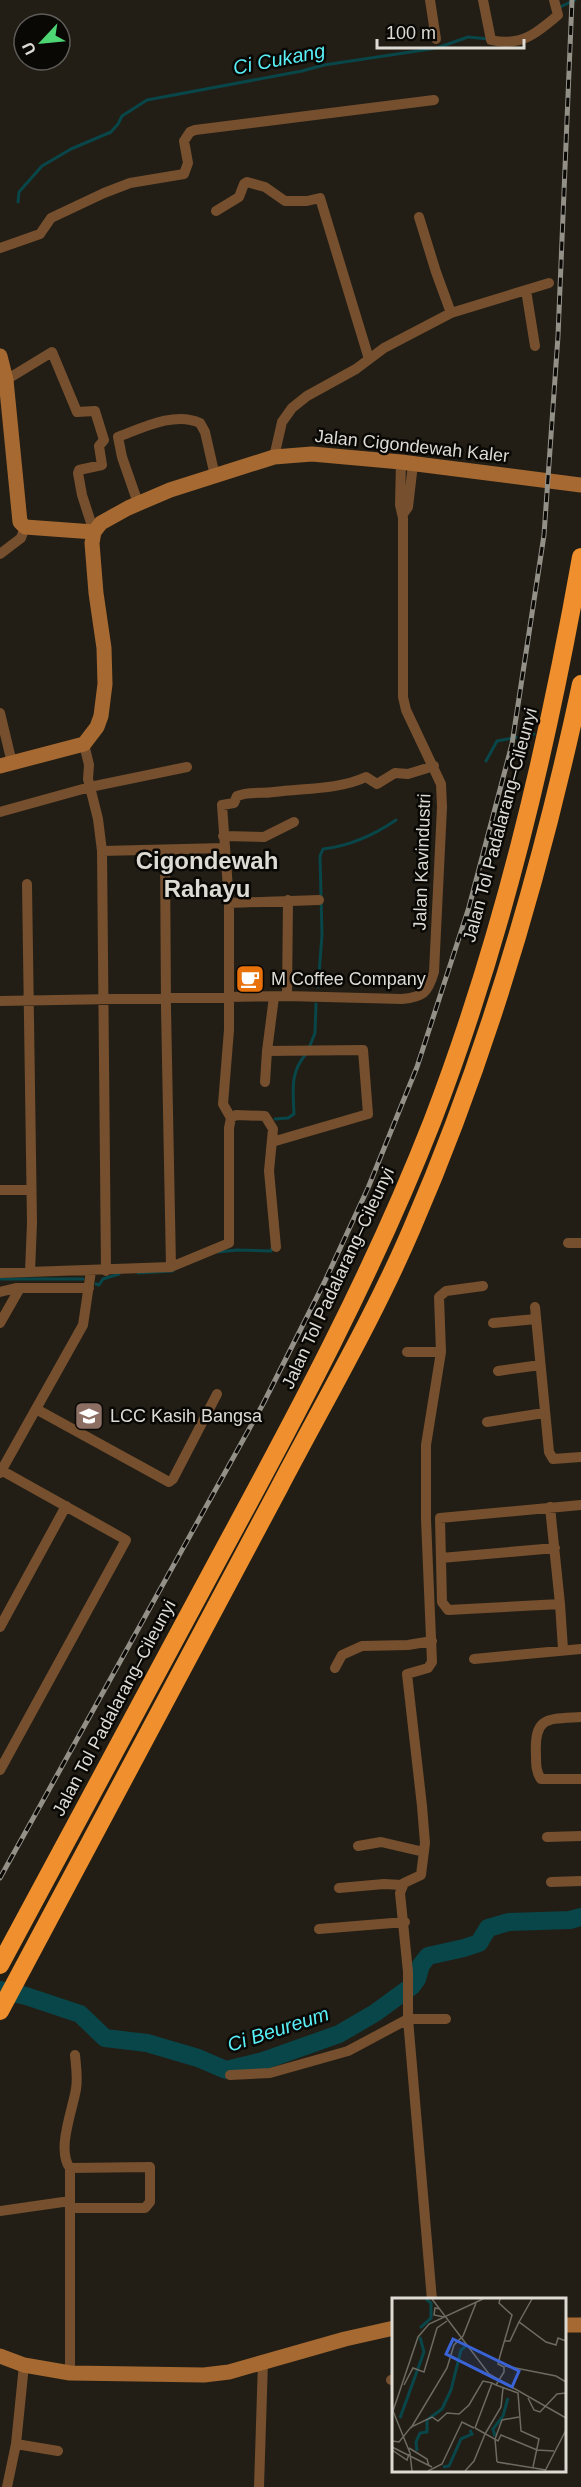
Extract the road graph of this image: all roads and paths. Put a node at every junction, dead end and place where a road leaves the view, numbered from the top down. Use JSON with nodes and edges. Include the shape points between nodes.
{"nodes":[{"id":1,"x":430,"y":0,"type":"edge"},
{"id":2,"x":483,"y":0,"type":"edge"},
{"id":3,"x":556,"y":6,"type":"edge"},
{"id":4,"x":436,"y":39,"type":"dead end"},
{"id":5,"x":434,"y":100,"type":"dead end"},
{"id":6,"x":216,"y":211,"type":"dead end"},
{"id":7,"x":419,"y":217,"type":"dead end"},
{"id":8,"x":0,"y":248,"type":"edge"},
{"id":9,"x":549,"y":283,"type":"dead end"},
{"id":10,"x":526,"y":290,"type":"junction"},
{"id":11,"x":451,"y":313,"type":"junction"},
{"id":12,"x":535,"y":346,"type":"dead end"},
{"id":13,"x":0,"y":356,"type":"edge"},
{"id":14,"x":369,"y":359,"type":"junction"},
{"id":15,"x":6,"y":380,"type":"junction"},
{"id":16,"x":118,"y":437,"type":"junction"},
{"id":17,"x":104,"y":440,"type":"junction"},
{"id":18,"x":274,"y":457,"type":"junction"},
{"id":19,"x":407,"y":463,"type":"junction"},
{"id":20,"x":215,"y":476,"type":"junction"},
{"id":21,"x":581,"y":485,"type":"edge"},
{"id":22,"x":138,"y":503,"type":"junction"},
{"id":23,"x":24,"y":527,"type":"junction"},
{"id":24,"x":94,"y":532,"type":"junction"},
{"id":25,"x":0,"y":554,"type":"edge"},
{"id":26,"x":581,"y":557,"type":"edge"},
{"id":27,"x":581,"y":684,"type":"edge"},
{"id":28,"x":0,"y":714,"type":"edge"},
{"id":29,"x":84,"y":744,"type":"junction"},
{"id":30,"x":6,"y":764,"type":"edge"},
{"id":31,"x":434,"y":766,"type":"junction"},
{"id":32,"x":187,"y":767,"type":"dead end"},
{"id":33,"x":90,"y":787,"type":"junction"},
{"id":34,"x":0,"y":812,"type":"edge"},
{"id":35,"x":294,"y":822,"type":"dead end"},
{"id":36,"x":223,"y":836,"type":"junction"},
{"id":37,"x":224,"y":849,"type":"junction"},
{"id":38,"x":102,"y":851,"type":"junction"},
{"id":39,"x":165,"y":851,"type":"junction"},
{"id":40,"x":27,"y":884,"type":"dead end"},
{"id":41,"x":288,"y":900,"type":"junction"},
{"id":42,"x":319,"y":900,"type":"dead end"},
{"id":43,"x":229,"y":903,"type":"junction"},
{"id":44,"x":287,"y":996,"type":"junction"},
{"id":45,"x":274,"y":997,"type":"junction"},
{"id":46,"x":166,"y":999,"type":"junction"},
{"id":47,"x":228,"y":999,"type":"junction"},
{"id":48,"x":0,"y":1001,"type":"edge"},
{"id":49,"x":27,"y":1001,"type":"junction"},
{"id":50,"x":103,"y":1001,"type":"junction"},
{"id":51,"x":267,"y":1051,"type":"junction"},
{"id":52,"x":265,"y":1082,"type":"dead end"},
{"id":53,"x":231,"y":1118,"type":"junction"},
{"id":54,"x":272,"y":1142,"type":"junction"},
{"id":55,"x":0,"y":1190,"type":"edge"},
{"id":56,"x":31,"y":1190,"type":"junction"},
{"id":57,"x":568,"y":1243,"type":"dead end"},
{"id":58,"x":581,"y":1243,"type":"edge"},
{"id":59,"x":276,"y":1247,"type":"dead end"},
{"id":60,"x":171,"y":1267,"type":"junction"},
{"id":61,"x":91,"y":1271,"type":"junction"},
{"id":62,"x":106,"y":1271,"type":"junction"},
{"id":63,"x":30,"y":1272,"type":"junction"},
{"id":64,"x":0,"y":1273,"type":"edge"},
{"id":65,"x":483,"y":1286,"type":"dead end"},
{"id":66,"x":20,"y":1288,"type":"junction"},
{"id":67,"x":89,"y":1288,"type":"junction"},
{"id":68,"x":0,"y":1292,"type":"edge"},
{"id":69,"x":535,"y":1307,"type":"dead end"},
{"id":70,"x":536,"y":1319,"type":"junction"},
{"id":71,"x":0,"y":1323,"type":"edge"},
{"id":72,"x":494,"y":1323,"type":"dead end"},
{"id":73,"x":407,"y":1352,"type":"dead end"},
{"id":74,"x":441,"y":1352,"type":"junction"},
{"id":75,"x":540,"y":1365,"type":"junction"},
{"id":76,"x":498,"y":1371,"type":"dead end"},
{"id":77,"x":217,"y":1394,"type":"dead end"},
{"id":78,"x":36,"y":1409,"type":"junction"},
{"id":79,"x":544,"y":1413,"type":"junction"},
{"id":80,"x":487,"y":1422,"type":"dead end"},
{"id":81,"x":581,"y":1457,"type":"edge"},
{"id":82,"x":1,"y":1471,"type":"edge"},
{"id":83,"x":581,"y":1505,"type":"edge"},
{"id":84,"x":66,"y":1506,"type":"junction"},
{"id":85,"x":550,"y":1507,"type":"junction"},
{"id":86,"x":441,"y":1518,"type":"junction"},
{"id":87,"x":426,"y":1519,"type":"junction"},
{"id":88,"x":555,"y":1548,"type":"junction"},
{"id":89,"x":441,"y":1558,"type":"junction"},
{"id":90,"x":560,"y":1604,"type":"junction"},
{"id":91,"x":0,"y":1628,"type":"edge"},
{"id":92,"x":432,"y":1641,"type":"junction"},
{"id":93,"x":563,"y":1649,"type":"junction"},
{"id":94,"x":581,"y":1649,"type":"edge"},
{"id":95,"x":474,"y":1659,"type":"dead end"},
{"id":96,"x":335,"y":1668,"type":"dead end"},
{"id":97,"x":581,"y":1716,"type":"edge"},
{"id":98,"x":0,"y":1770,"type":"edge"},
{"id":99,"x":581,"y":1779,"type":"edge"},
{"id":100,"x":581,"y":1836,"type":"edge"},
{"id":101,"x":547,"y":1837,"type":"dead end"},
{"id":102,"x":358,"y":1846,"type":"dead end"},
{"id":103,"x":424,"y":1852,"type":"junction"},
{"id":104,"x":581,"y":1881,"type":"edge"},
{"id":105,"x":551,"y":1882,"type":"dead end"},
{"id":106,"x":402,"y":1885,"type":"junction"},
{"id":107,"x":339,"y":1888,"type":"dead end"},
{"id":108,"x":405,"y":1922,"type":"junction"},
{"id":109,"x":319,"y":1929,"type":"dead end"},
{"id":110,"x":2,"y":1962,"type":"edge"},
{"id":111,"x":0,"y":2010,"type":"edge"},
{"id":112,"x":408,"y":2019,"type":"junction"},
{"id":113,"x":446,"y":2019,"type":"dead end"},
{"id":114,"x":75,"y":2055,"type":"dead end"},
{"id":115,"x":230,"y":2075,"type":"dead end"},
{"id":116,"x":70,"y":2168,"type":"junction"},
{"id":117,"x":70,"y":2205,"type":"junction"},
{"id":118,"x":0,"y":2211,"type":"edge"},
{"id":119,"x":432,"y":2298,"type":"edge"},
{"id":120,"x":392,"y":2328,"type":"edge"},
{"id":121,"x":0,"y":2356,"type":"edge"},
{"id":122,"x":263,"y":2361,"type":"junction"},
{"id":123,"x":24,"y":2365,"type":"junction"},
{"id":124,"x":70,"y":2373,"type":"junction"},
{"id":125,"x":16,"y":2444,"type":"junction"},
{"id":126,"x":58,"y":2451,"type":"dead end"},
{"id":127,"x":5,"y":2475,"type":"edge"},
{"id":128,"x":7,"y":2487,"type":"edge"},
{"id":129,"x":259,"y":2487,"type":"edge"}],
"edges":[{"from":1,"to":4,"type":"street"},
{"from":2,"to":3,"type":"street","via":[[490,38],[519,42],[558,15]]},
{"from":5,"to":8,"type":"street","via":[[195,130],[184,141],[188,163],[184,174],[130,183],[104,193],[51,218],[39,234]]},
{"from":6,"to":14,"type":"street","via":[[239,197],[247,182],[265,187],[285,201],[320,198]]},
{"from":7,"to":11,"type":"street"},
{"from":9,"to":10,"type":"street"},
{"from":10,"to":11,"type":"street"},
{"from":10,"to":12,"type":"street"},
{"from":11,"to":14,"type":"street"},
{"from":13,"to":15,"type":"main road"},
{"from":14,"to":18,"type":"street","via":[[292,408],[282,422]]},
{"from":15,"to":17,"type":"street","via":[[52,352],[77,412],[95,411]]},
{"from":15,"to":23,"type":"main road","via":[[20,522]]},
{"from":16,"to":17,"type":"street"},
{"from":16,"to":20,"type":"street","via":[[166,421],[196,421],[205,432]]},
{"from":16,"to":22,"type":"street"},
{"from":17,"to":24,"type":"street","via":[[99,448],[102,465],[78,471]]},
{"from":18,"to":19,"type":"main road","name":"Jalan Cigondewah Kaler","via":[[312,454]]},
{"from":18,"to":20,"type":"main road","name":"Jalan Cigondewah Kaler"},
{"from":19,"to":21,"type":"main road","name":"Jalan Cigondewah Kaler"},
{"from":19,"to":31,"type":"street","name":"Jalan Kavindustri","via":[[400,505],[403,697]]},
{"from":20,"to":22,"type":"main road","name":"Jalan Cigondewah Kaler"},
{"from":22,"to":24,"type":"main road","name":"Jalan Cigondewah Kaler","via":[[101,523]]},
{"from":23,"to":24,"type":"main road"},
{"from":23,"to":25,"type":"street","via":[[21,538]]},
{"from":24,"to":29,"type":"main road","via":[[92,556],[105,684],[101,716]]},
{"from":26,"to":110,"type":"highway","name":"Jalan Tol Padalarang–Cileunyi","via":[[560,678],[501,914],[468,1019],[402,1195],[293,1420]]},
{"from":27,"to":111,"type":"highway","via":[[532,890],[494,1015],[411,1231],[273,1499]]},
{"from":28,"to":30,"type":"street"},
{"from":29,"to":30,"type":"main road"},
{"from":29,"to":33,"type":"street"},
{"from":31,"to":36,"type":"street","via":[[408,774],[395,773],[377,784],[367,777],[355,782],[240,794],[234,803],[222,805]]},
{"from":31,"to":44,"type":"street","name":"Jalan Kavindustri","via":[[441,784],[442,807],[434,972],[426,991],[418,998],[402,999]]},
{"from":32,"to":33,"type":"street"},
{"from":33,"to":34,"type":"street"},
{"from":33,"to":38,"type":"street"},
{"from":35,"to":36,"type":"street","via":[[264,837]]},
{"from":36,"to":37,"type":"street"},
{"from":37,"to":39,"type":"street"},
{"from":37,"to":43,"type":"street"},
{"from":38,"to":39,"type":"street"},
{"from":38,"to":50,"type":"street"},
{"from":39,"to":46,"type":"street"},
{"from":40,"to":49,"type":"street"},
{"from":41,"to":42,"type":"street"},
{"from":41,"to":43,"type":"street"},
{"from":41,"to":44,"type":"street"},
{"from":43,"to":47,"type":"street"},
{"from":44,"to":45,"type":"street"},
{"from":45,"to":47,"type":"street"},
{"from":45,"to":51,"type":"street"},
{"from":46,"to":47,"type":"street"},
{"from":46,"to":50,"type":"street"},
{"from":46,"to":60,"type":"street"},
{"from":47,"to":53,"type":"street","via":[[224,1104]]},
{"from":48,"to":49,"type":"street"},
{"from":49,"to":50,"type":"street"},
{"from":49,"to":56,"type":"street"},
{"from":50,"to":62,"type":"street"},
{"from":51,"to":52,"type":"street"},
{"from":51,"to":54,"type":"street","via":[[363,1050],[368,1114]]},
{"from":53,"to":54,"type":"street","via":[[266,1116],[273,1129]]},
{"from":53,"to":60,"type":"street","via":[[230,1241]]},
{"from":54,"to":59,"type":"street","via":[[270,1192]]},
{"from":55,"to":56,"type":"street"},
{"from":56,"to":63,"type":"street"},
{"from":57,"to":58,"type":"street"},
{"from":60,"to":62,"type":"street"},
{"from":61,"to":62,"type":"street"},
{"from":61,"to":63,"type":"street"},
{"from":61,"to":67,"type":"street"},
{"from":63,"to":64,"type":"street"},
{"from":65,"to":74,"type":"street","via":[[446,1291],[439,1296]]},
{"from":66,"to":67,"type":"street"},
{"from":66,"to":68,"type":"street"},
{"from":66,"to":71,"type":"street"},
{"from":67,"to":78,"type":"street","via":[[83,1325]]},
{"from":69,"to":70,"type":"street"},
{"from":70,"to":72,"type":"street"},
{"from":70,"to":75,"type":"street"},
{"from":73,"to":74,"type":"street"},
{"from":74,"to":87,"type":"street","via":[[426,1445]]},
{"from":75,"to":76,"type":"street"},
{"from":75,"to":79,"type":"street"},
{"from":77,"to":78,"type":"street","via":[[169,1482]]},
{"from":78,"to":82,"type":"street"},
{"from":79,"to":80,"type":"street"},
{"from":79,"to":81,"type":"street","via":[[551,1458]]},
{"from":82,"to":84,"type":"street"},
{"from":83,"to":85,"type":"street"},
{"from":84,"to":91,"type":"street"},
{"from":84,"to":98,"type":"street","via":[[126,1540]]},
{"from":85,"to":86,"type":"street"},
{"from":85,"to":88,"type":"street"},
{"from":86,"to":87,"type":"street"},
{"from":86,"to":89,"type":"street"},
{"from":87,"to":92,"type":"street"},
{"from":88,"to":89,"type":"street"},
{"from":88,"to":90,"type":"street"},
{"from":89,"to":90,"type":"street","via":[[442,1602],[448,1610]]},
{"from":90,"to":93,"type":"street"},
{"from":92,"to":96,"type":"street","via":[[362,1646],[342,1655]]},
{"from":92,"to":103,"type":"street","via":[[431,1666],[407,1674]]},
{"from":93,"to":94,"type":"street"},
{"from":93,"to":95,"type":"street"},
{"from":97,"to":99,"type":"street","via":[[546,1720],[535,1737],[537,1773],[541,1779]]},
{"from":100,"to":101,"type":"street"},
{"from":102,"to":103,"type":"street","via":[[381,1842]]},
{"from":103,"to":106,"type":"street","via":[[421,1875]]},
{"from":104,"to":105,"type":"street"},
{"from":106,"to":107,"type":"street"},
{"from":106,"to":108,"type":"street"},
{"from":108,"to":109,"type":"street"},
{"from":108,"to":112,"type":"street"},
{"from":112,"to":113,"type":"street"},
{"from":112,"to":115,"type":"street","via":[[348,2051],[270,2073]]},
{"from":112,"to":119,"type":"street"},
{"from":114,"to":116,"type":"street","via":[[77,2087],[67,2122],[65,2156]]},
{"from":116,"to":117,"type":"street"},
{"from":116,"to":117,"type":"street","via":[[150,2167],[150,2202],[145,2208]]},
{"from":117,"to":118,"type":"street"},
{"from":117,"to":124,"type":"street"},
{"from":120,"to":122,"type":"main road"},
{"from":121,"to":123,"type":"main road"},
{"from":122,"to":124,"type":"main road","via":[[229,2372],[188,2376]]},
{"from":122,"to":129,"type":"street"},
{"from":123,"to":124,"type":"main road"},
{"from":123,"to":125,"type":"street"},
{"from":125,"to":126,"type":"street"},
{"from":125,"to":127,"type":"street"},
{"from":127,"to":128,"type":"street"}]}
